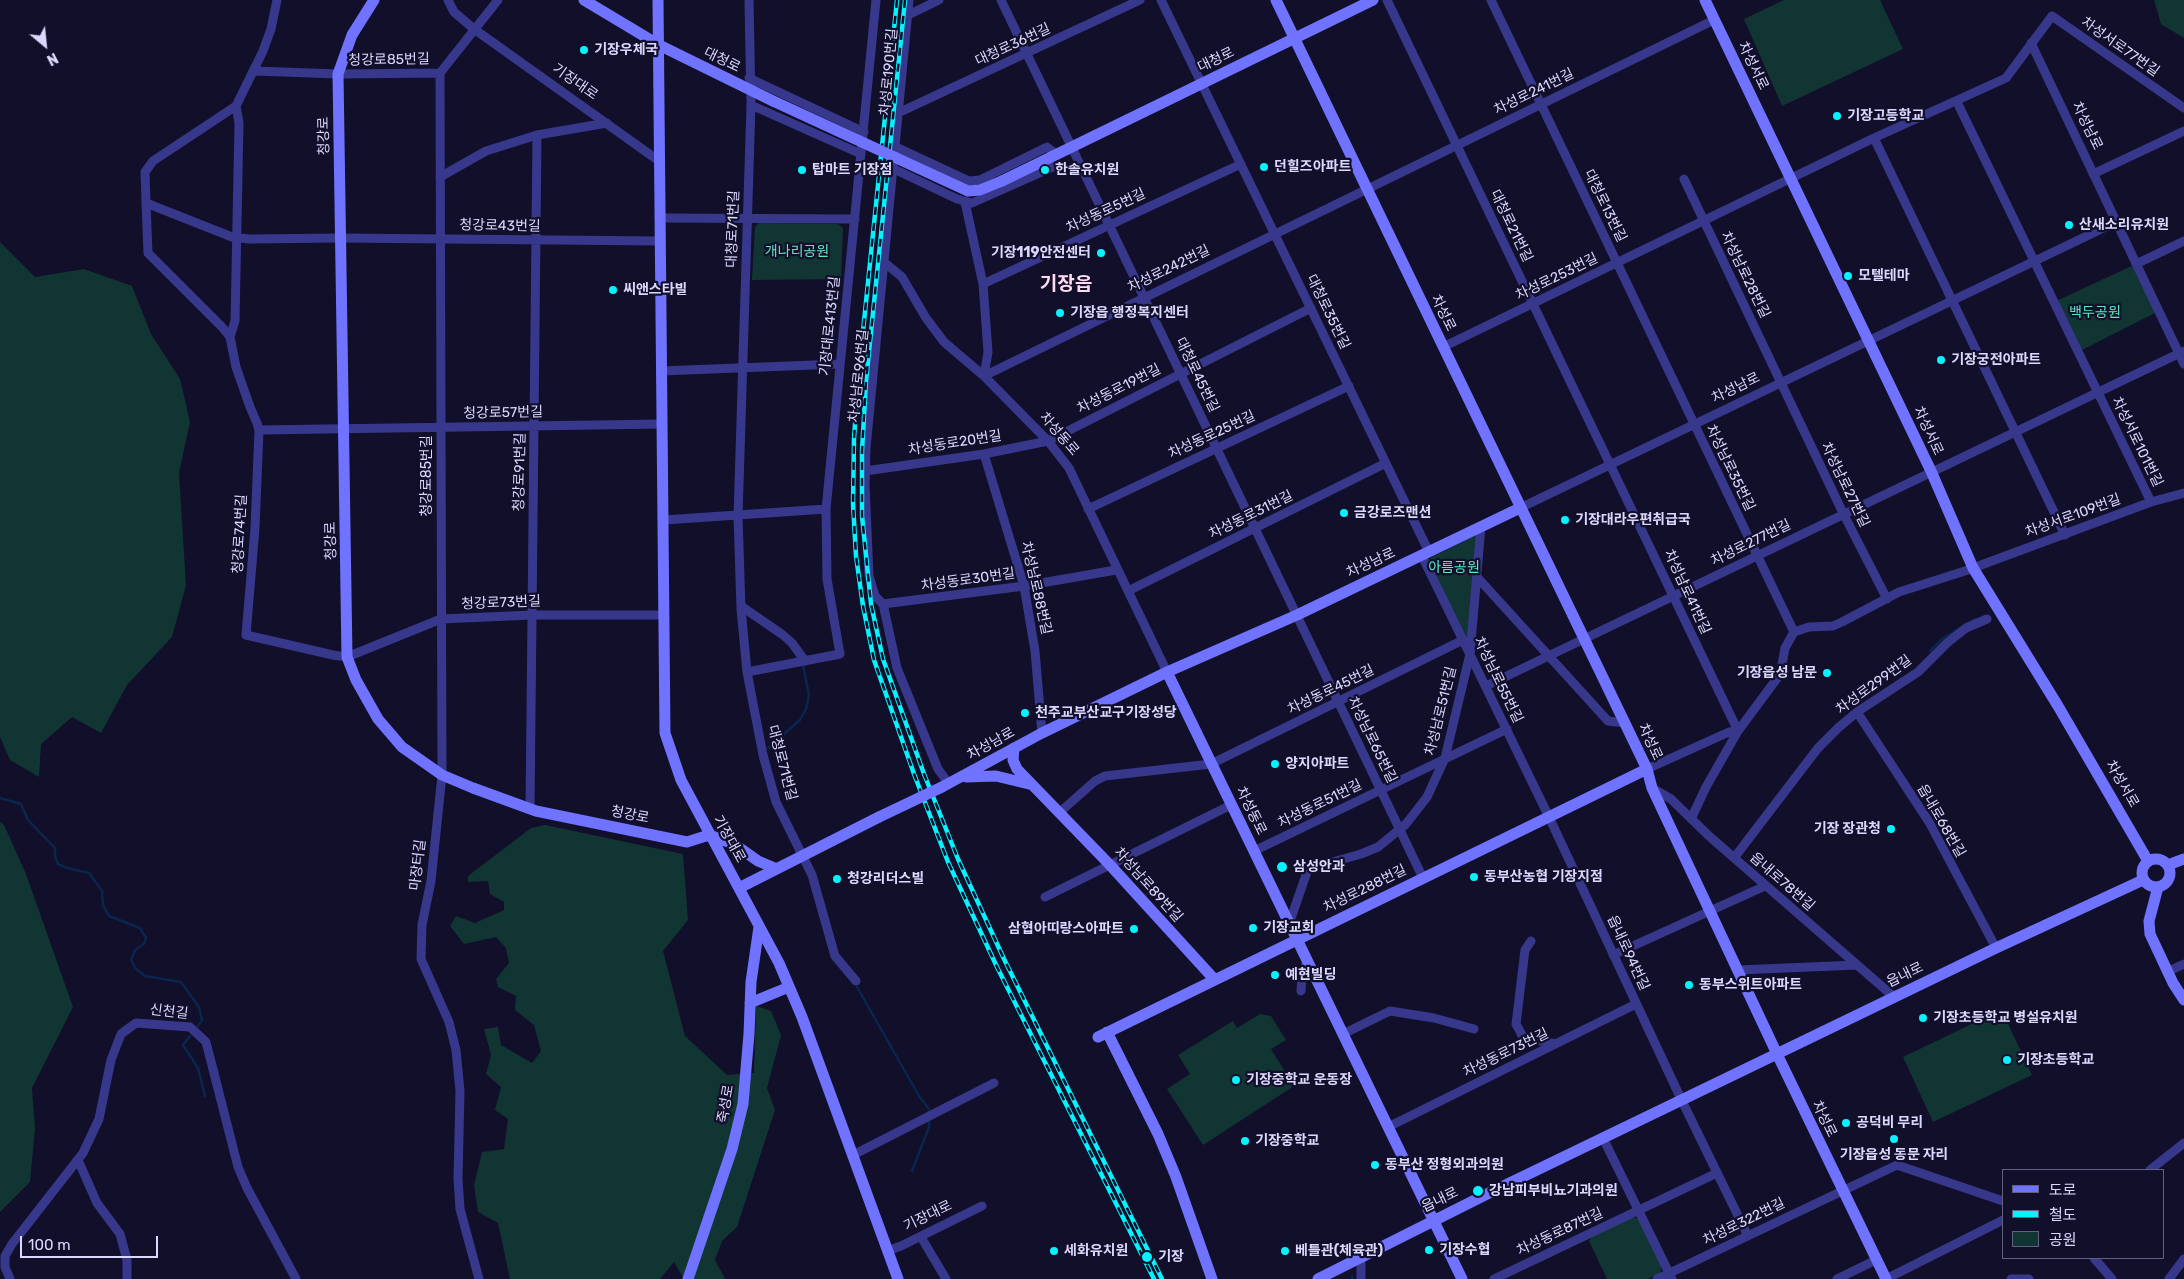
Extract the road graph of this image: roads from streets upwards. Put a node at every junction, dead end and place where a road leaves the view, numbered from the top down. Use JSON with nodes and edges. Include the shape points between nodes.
{"nodes":[{"id":1,"x":277,"y":0,"type":"edge"},
{"id":2,"x":374,"y":0,"type":"edge"},
{"id":3,"x":448,"y":0,"type":"edge"},
{"id":4,"x":498,"y":0,"type":"edge"},
{"id":5,"x":584,"y":0,"type":"edge"},
{"id":6,"x":658,"y":0,"type":"edge"},
{"id":7,"x":749,"y":0,"type":"edge"},
{"id":8,"x":876,"y":0,"type":"edge"},
{"id":9,"x":909,"y":0,"type":"edge"},
{"id":10,"x":939,"y":0,"type":"edge"},
{"id":11,"x":1001,"y":0,"type":"edge"},
{"id":12,"x":1140,"y":0,"type":"edge"},
{"id":13,"x":1161,"y":0,"type":"edge"},
{"id":14,"x":1276,"y":0,"type":"edge"},
{"id":15,"x":1373,"y":0,"type":"edge"},
{"id":16,"x":1387,"y":0,"type":"edge"},
{"id":17,"x":1491,"y":0,"type":"edge"},
{"id":18,"x":1705,"y":0,"type":"edge"},
{"id":19,"x":908,"y":15,"type":"junction"},
{"id":20,"x":1714,"y":20,"type":"junction"},
{"id":21,"x":474,"y":29,"type":"junction"},
{"id":22,"x":1295,"y":39,"type":"junction"},
{"id":23,"x":2031,"y":43,"type":"junction"},
{"id":24,"x":659,"y":45,"type":"junction"},
{"id":25,"x":1027,"y":54,"type":"junction"},
{"id":26,"x":255,"y":71,"type":"junction"},
{"id":27,"x":440,"y":73,"type":"junction"},
{"id":28,"x":338,"y":74,"type":"junction"},
{"id":29,"x":750,"y":78,"type":"junction"},
{"id":30,"x":1202,"y":84,"type":"junction"},
{"id":31,"x":750,"y":90,"type":"junction"},
{"id":32,"x":1957,"y":102,"type":"junction"},
{"id":33,"x":750,"y":104,"type":"junction"},
{"id":34,"x":1540,"y":104,"type":"junction"},
{"id":35,"x":236,"y":106,"type":"junction"},
{"id":36,"x":2184,"y":108,"type":"edge"},
{"id":37,"x":898,"y":113,"type":"junction"},
{"id":38,"x":607,"y":123,"type":"junction"},
{"id":39,"x":2184,"y":131,"type":"edge"},
{"id":40,"x":864,"y":132,"type":"junction"},
{"id":41,"x":537,"y":135,"type":"junction"},
{"id":42,"x":1874,"y":138,"type":"junction"},
{"id":43,"x":1456,"y":145,"type":"junction"},
{"id":44,"x":896,"y":147,"type":"junction"},
{"id":45,"x":1072,"y":147,"type":"junction"},
{"id":46,"x":861,"y":154,"type":"junction"},
{"id":47,"x":1056,"y":154,"type":"junction"},
{"id":48,"x":659,"y":161,"type":"junction"},
{"id":49,"x":1241,"y":164,"type":"junction"},
{"id":50,"x":894,"y":169,"type":"junction"},
{"id":51,"x":2093,"y":174,"type":"junction"},
{"id":52,"x":440,"y":177,"type":"junction"},
{"id":53,"x":1684,"y":179,"type":"dead end"},
{"id":54,"x":1791,"y":179,"type":"junction"},
{"id":55,"x":1366,"y":188,"type":"junction"},
{"id":56,"x":965,"y":202,"type":"junction"},
{"id":57,"x":146,"y":203,"type":"junction"},
{"id":58,"x":659,"y":218,"type":"junction"},
{"id":59,"x":747,"y":218,"type":"junction"},
{"id":60,"x":855,"y":219,"type":"junction"},
{"id":61,"x":1704,"y":221,"type":"junction"},
{"id":62,"x":2116,"y":222,"type":"junction"},
{"id":63,"x":1110,"y":225,"type":"junction"},
{"id":64,"x":1274,"y":233,"type":"junction"},
{"id":65,"x":235,"y":238,"type":"junction"},
{"id":66,"x":341,"y":238,"type":"junction"},
{"id":67,"x":441,"y":239,"type":"junction"},
{"id":68,"x":536,"y":240,"type":"junction"},
{"id":69,"x":659,"y":241,"type":"junction"},
{"id":70,"x":2184,"y":241,"type":"edge"},
{"id":71,"x":2034,"y":261,"type":"junction"},
{"id":72,"x":885,"y":262,"type":"junction"},
{"id":73,"x":1617,"y":263,"type":"junction"},
{"id":74,"x":2136,"y":264,"type":"junction"},
{"id":75,"x":984,"y":284,"type":"junction"},
{"id":76,"x":1144,"y":297,"type":"junction"},
{"id":77,"x":1952,"y":300,"type":"junction"},
{"id":78,"x":1533,"y":304,"type":"junction"},
{"id":79,"x":1311,"y":308,"type":"junction"},
{"id":80,"x":230,"y":337,"type":"junction"},
{"id":81,"x":1869,"y":340,"type":"junction"},
{"id":82,"x":1443,"y":347,"type":"junction"},
{"id":83,"x":2182,"y":353,"type":"edge"},
{"id":84,"x":839,"y":364,"type":"junction"},
{"id":85,"x":2184,"y":364,"type":"edge"},
{"id":86,"x":743,"y":368,"type":"junction"},
{"id":87,"x":661,"y":371,"type":"junction"},
{"id":88,"x":1180,"y":373,"type":"junction"},
{"id":89,"x":984,"y":376,"type":"junction"},
{"id":90,"x":1781,"y":383,"type":"junction"},
{"id":91,"x":1349,"y":386,"type":"junction"},
{"id":92,"x":2098,"y":393,"type":"junction"},
{"id":93,"x":662,"y":424,"type":"junction"},
{"id":94,"x":1694,"y":424,"type":"junction"},
{"id":95,"x":534,"y":427,"type":"junction"},
{"id":96,"x":441,"y":428,"type":"junction"},
{"id":97,"x":344,"y":429,"type":"junction"},
{"id":98,"x":259,"y":430,"type":"junction"},
{"id":99,"x":2016,"y":432,"type":"junction"},
{"id":100,"x":1048,"y":441,"type":"junction"},
{"id":101,"x":1216,"y":448,"type":"junction"},
{"id":102,"x":984,"y":454,"type":"junction"},
{"id":103,"x":1386,"y":463,"type":"junction"},
{"id":104,"x":1610,"y":464,"type":"junction"},
{"id":105,"x":865,"y":471,"type":"junction"},
{"id":106,"x":1931,"y":471,"type":"junction"},
{"id":107,"x":2184,"y":493,"type":"edge"},
{"id":108,"x":2151,"y":502,"type":"junction"},
{"id":109,"x":1520,"y":508,"type":"junction"},
{"id":110,"x":826,"y":509,"type":"junction"},
{"id":111,"x":1088,"y":509,"type":"junction"},
{"id":112,"x":1843,"y":513,"type":"junction"},
{"id":113,"x":738,"y":516,"type":"junction"},
{"id":114,"x":664,"y":520,"type":"junction"},
{"id":115,"x":1482,"y":526,"type":"junction"},
{"id":116,"x":1255,"y":528,"type":"junction"},
{"id":117,"x":2065,"y":535,"type":"junction"},
{"id":118,"x":1426,"y":554,"type":"junction"},
{"id":119,"x":1757,"y":555,"type":"junction"},
{"id":120,"x":1973,"y":568,"type":"junction"},
{"id":121,"x":1116,"y":570,"type":"junction"},
{"id":122,"x":1477,"y":577,"type":"junction"},
{"id":123,"x":1024,"y":586,"type":"junction"},
{"id":124,"x":1128,"y":591,"type":"junction"},
{"id":125,"x":1674,"y":596,"type":"junction"},
{"id":126,"x":1887,"y":599,"type":"junction"},
{"id":127,"x":883,"y":604,"type":"junction"},
{"id":128,"x":741,"y":606,"type":"junction"},
{"id":129,"x":532,"y":615,"type":"junction"},
{"id":130,"x":663,"y":615,"type":"junction"},
{"id":131,"x":1297,"y":615,"type":"junction"},
{"id":132,"x":441,"y":618,"type":"junction"},
{"id":133,"x":1987,"y":619,"type":"dead end"},
{"id":134,"x":1794,"y":632,"type":"junction"},
{"id":135,"x":1584,"y":639,"type":"junction"},
{"id":136,"x":1463,"y":640,"type":"junction"},
{"id":137,"x":1470,"y":654,"type":"junction"},
{"id":138,"x":1549,"y":655,"type":"junction"},
{"id":139,"x":347,"y":657,"type":"junction"},
{"id":140,"x":805,"y":661,"type":"junction"},
{"id":141,"x":748,"y":672,"type":"junction"},
{"id":142,"x":1167,"y":672,"type":"junction"},
{"id":143,"x":1486,"y":686,"type":"junction"},
{"id":144,"x":1338,"y":702,"type":"junction"},
{"id":145,"x":1857,"y":712,"type":"junction"},
{"id":146,"x":1625,"y":723,"type":"junction"},
{"id":147,"x":1507,"y":729,"type":"junction"},
{"id":148,"x":1738,"y":731,"type":"junction"},
{"id":149,"x":1042,"y":733,"type":"junction"},
{"id":150,"x":1014,"y":748,"type":"junction"},
{"id":151,"x":1445,"y":758,"type":"junction"},
{"id":152,"x":1211,"y":764,"type":"junction"},
{"id":153,"x":1647,"y":769,"type":"junction"},
{"id":154,"x":442,"y":774,"type":"junction"},
{"id":155,"x":949,"y":784,"type":"junction"},
{"id":156,"x":1032,"y":785,"type":"junction"},
{"id":157,"x":1652,"y":788,"type":"junction"},
{"id":158,"x":1381,"y":790,"type":"junction"},
{"id":159,"x":1231,"y":805,"type":"junction"},
{"id":160,"x":530,"y":809,"type":"junction"},
{"id":161,"x":1060,"y":812,"type":"junction"},
{"id":162,"x":1549,"y":817,"type":"junction"},
{"id":163,"x":1691,"y":818,"type":"junction"},
{"id":164,"x":1400,"y":830,"type":"junction"},
{"id":165,"x":709,"y":835,"type":"junction"},
{"id":166,"x":1254,"y":851,"type":"junction"},
{"id":167,"x":803,"y":855,"type":"junction"},
{"id":168,"x":1734,"y":858,"type":"junction"},
{"id":169,"x":2184,"y":859,"type":"edge"},
{"id":170,"x":2148,"y":861,"type":"junction"},
{"id":171,"x":1110,"y":865,"type":"junction"},
{"id":172,"x":2168,"y":865,"type":"junction"},
{"id":173,"x":777,"y":868,"type":"junction"},
{"id":174,"x":1423,"y":878,"type":"junction"},
{"id":175,"x":2143,"y":880,"type":"junction"},
{"id":176,"x":1765,"y":886,"type":"junction"},
{"id":177,"x":2158,"y":887,"type":"junction"},
{"id":178,"x":739,"y":888,"type":"junction"},
{"id":179,"x":1045,"y":897,"type":"dead end"},
{"id":180,"x":1710,"y":911,"type":"junction"},
{"id":181,"x":1289,"y":924,"type":"junction"},
{"id":182,"x":760,"y":927,"type":"junction"},
{"id":183,"x":1296,"y":939,"type":"junction"},
{"id":184,"x":1531,"y":941,"type":"dead end"},
{"id":185,"x":1996,"y":948,"type":"junction"},
{"id":186,"x":1613,"y":954,"type":"junction"},
{"id":187,"x":1307,"y":961,"type":"junction"},
{"id":188,"x":2184,"y":964,"type":"edge"},
{"id":189,"x":1857,"y":965,"type":"junction"},
{"id":190,"x":1738,"y":970,"type":"junction"},
{"id":191,"x":2167,"y":972,"type":"junction"},
{"id":192,"x":1214,"y":979,"type":"junction"},
{"id":193,"x":856,"y":981,"type":"dead end"},
{"id":194,"x":789,"y":987,"type":"junction"},
{"id":195,"x":1301,"y":991,"type":"dead end"},
{"id":196,"x":1894,"y":997,"type":"junction"},
{"id":197,"x":2184,"y":1000,"type":"edge"},
{"id":198,"x":750,"y":1003,"type":"junction"},
{"id":199,"x":1636,"y":1004,"type":"junction"},
{"id":200,"x":1474,"y":1029,"type":"dead end"},
{"id":201,"x":1343,"y":1034,"type":"junction"},
{"id":202,"x":1555,"y":1044,"type":"junction"},
{"id":203,"x":1777,"y":1054,"type":"junction"},
{"id":204,"x":994,"y":1083,"type":"dead end"},
{"id":205,"x":1682,"y":1101,"type":"junction"},
{"id":206,"x":1388,"y":1127,"type":"junction"},
{"id":207,"x":1603,"y":1138,"type":"junction"},
{"id":208,"x":2184,"y":1143,"type":"edge"},
{"id":209,"x":852,"y":1155,"type":"junction"},
{"id":210,"x":78,"y":1160,"type":"junction"},
{"id":211,"x":2151,"y":1169,"type":"edge"},
{"id":212,"x":1717,"y":1173,"type":"junction"},
{"id":213,"x":1842,"y":1190,"type":"junction"},
{"id":214,"x":2002,"y":1201,"type":"edge"},
{"id":215,"x":982,"y":1206,"type":"dead end"},
{"id":216,"x":1639,"y":1210,"type":"junction"},
{"id":217,"x":1433,"y":1220,"type":"junction"},
{"id":218,"x":2002,"y":1221,"type":"edge"},
{"id":219,"x":1748,"y":1236,"type":"junction"},
{"id":220,"x":921,"y":1237,"type":"junction"},
{"id":221,"x":887,"y":1251,"type":"junction"},
{"id":222,"x":1361,"y":1257,"type":"junction"},
{"id":223,"x":2095,"y":1259,"type":"edge"},
{"id":224,"x":2184,"y":1259,"type":"edge"},
{"id":225,"x":1876,"y":1260,"type":"junction"},
{"id":226,"x":1671,"y":1276,"type":"edge"},
{"id":227,"x":10,"y":1279,"type":"edge"},
{"id":228,"x":127,"y":1279,"type":"edge"},
{"id":229,"x":296,"y":1279,"type":"edge"},
{"id":230,"x":479,"y":1279,"type":"edge"},
{"id":231,"x":688,"y":1279,"type":"edge"},
{"id":232,"x":898,"y":1279,"type":"edge"},
{"id":233,"x":946,"y":1279,"type":"edge"},
{"id":234,"x":1212,"y":1279,"type":"edge"},
{"id":235,"x":1318,"y":1279,"type":"edge"},
{"id":236,"x":1361,"y":1279,"type":"edge"},
{"id":237,"x":1462,"y":1279,"type":"edge"},
{"id":238,"x":1494,"y":1279,"type":"edge"},
{"id":239,"x":1657,"y":1279,"type":"edge"},
{"id":240,"x":1837,"y":1279,"type":"edge"},
{"id":241,"x":1886,"y":1279,"type":"edge"},
{"id":242,"x":2011,"y":1279,"type":"edge"},
{"id":243,"x":2029,"y":1279,"type":"edge"},
{"id":244,"x":2112,"y":1279,"type":"edge"},
{"id":245,"x":2169,"y":1279,"type":"edge"}],
"edges":[{"from":1,"to":26,"type":"street","via":[[271,29]]},
{"from":2,"to":28,"type":"street","name":"청강로","via":[[352,35]]},
{"from":3,"to":21,"type":"street","name":"기장대로","via":[[454,12]]},
{"from":4,"to":21,"type":"street","name":"청강로85번길"},
{"from":5,"to":24,"type":"street","name":"대청로"},
{"from":6,"to":24,"type":"street","name":"기장대로"},
{"from":7,"to":29,"type":"street","name":"대청로71번길"},
{"from":8,"to":40,"type":"street","name":"기장대로413번길"},
{"from":9,"to":19,"type":"street","name":"차성로190번길"},
{"from":10,"to":19,"type":"street"},
{"from":11,"to":25,"type":"street"},
{"from":12,"to":25,"type":"street","name":"대청로36번길"},
{"from":13,"to":30,"type":"street"},
{"from":14,"to":22,"type":"street","name":"차성로"},
{"from":15,"to":22,"type":"street","name":"대청로"},
{"from":16,"to":43,"type":"street","name":"대청로21번길"},
{"from":17,"to":34,"type":"street","name":"대청로13번길"},
{"from":18,"to":20,"type":"street","name":"차성서로"},
{"from":19,"to":37,"type":"street","name":"차성로190번길"},
{"from":20,"to":34,"type":"street","name":"차성로241번길"},
{"from":20,"to":54,"type":"street","name":"차성서로"},
{"from":21,"to":27,"type":"street","name":"청강로85번길"},
{"from":21,"to":38,"type":"street","name":"기장대로"},
{"from":22,"to":30,"type":"street","name":"대청로"},
{"from":22,"to":55,"type":"street","name":"차성로"},
{"from":23,"to":32,"type":"street","name":"차성서로77번길","via":[[2006,78]]},
{"from":23,"to":36,"type":"street","name":"차성서로77번길","via":[[2052,16]]},
{"from":23,"to":51,"type":"street","name":"차성남로"},
{"from":24,"to":31,"type":"street","name":"대청로"},
{"from":24,"to":48,"type":"street","name":"기장대로"},
{"from":25,"to":37,"type":"street","name":"대청로36번길"},
{"from":25,"to":45,"type":"street"},
{"from":26,"to":28,"type":"street","name":"청강로85번길"},
{"from":26,"to":35,"type":"street"},
{"from":27,"to":28,"type":"street","name":"청강로85번길"},
{"from":27,"to":52,"type":"street","name":"청강로85번길"},
{"from":28,"to":66,"type":"street","name":"청강로"},
{"from":29,"to":31,"type":"street","name":"대청로71번길"},
{"from":29,"to":40,"type":"street","name":"대청로"},
{"from":30,"to":45,"type":"street","name":"대청로"},
{"from":30,"to":49,"type":"street","name":"대청로35번길"},
{"from":31,"to":33,"type":"street","name":"대청로71번길"},
{"from":31,"to":47,"type":"street","name":"대청로","bridge":true,"via":[[968,191],[1002,181]]},
{"from":32,"to":42,"type":"street","name":"차성서로77번길"},
{"from":32,"to":71,"type":"street"},
{"from":33,"to":46,"type":"street"},
{"from":33,"to":59,"type":"street","name":"대청로71번길"},
{"from":34,"to":43,"type":"street","name":"차성로241번길"},
{"from":34,"to":73,"type":"street","name":"대청로13번길"},
{"from":35,"to":57,"type":"street","via":[[153,161],[146,172]]},
{"from":35,"to":65,"type":"street","name":"청강로74번길","via":[[239,123]]},
{"from":37,"to":44,"type":"street","name":"차성로190번길"},
{"from":38,"to":41,"type":"street"},
{"from":38,"to":48,"type":"street","name":"기장대로"},
{"from":39,"to":51,"type":"street"},
{"from":40,"to":46,"type":"street","name":"기장대로413번길"},
{"from":41,"to":52,"type":"street","via":[[486,151]]},
{"from":41,"to":68,"type":"street","name":"청강로91번길"},
{"from":42,"to":54,"type":"street","name":"차성서로77번길"},
{"from":42,"to":77,"type":"street"},
{"from":43,"to":55,"type":"street","name":"차성로241번길"},
{"from":43,"to":78,"type":"street","name":"대청로21번길"},
{"from":44,"to":47,"type":"street","via":[[969,181],[980,180],[1047,147]]},
{"from":44,"to":50,"type":"street","name":"차성남로96번길"},
{"from":45,"to":47,"type":"street","name":"대청로"},
{"from":45,"to":63,"type":"street","name":"대청로45번길"},
{"from":46,"to":60,"type":"street","name":"기장대로413번길"},
{"from":47,"to":56,"type":"street","via":[[1053,167],[982,200]]},
{"from":48,"to":58,"type":"street","name":"기장대로"},
{"from":49,"to":63,"type":"street","name":"차성동로5번길"},
{"from":49,"to":64,"type":"street","name":"대청로35번길"},
{"from":50,"to":56,"type":"street"},
{"from":50,"to":72,"type":"street","name":"차성남로96번길"},
{"from":51,"to":62,"type":"street","name":"차성남로"},
{"from":52,"to":67,"type":"street","name":"청강로85번길"},
{"from":53,"to":61,"type":"street","name":"차성남로28번길"},
{"from":54,"to":61,"type":"street","name":"차성로253번길"},
{"from":54,"to":81,"type":"street","name":"차성서로"},
{"from":55,"to":64,"type":"street","name":"차성로242번길"},
{"from":55,"to":82,"type":"street","name":"차성로"},
{"from":56,"to":75,"type":"street"},
{"from":57,"to":65,"type":"street"},
{"from":57,"to":80,"type":"street","via":[[148,253]]},
{"from":58,"to":59,"type":"street"},
{"from":58,"to":69,"type":"street","name":"기장대로"},
{"from":59,"to":60,"type":"street"},
{"from":59,"to":86,"type":"street","name":"대청로71번길"},
{"from":60,"to":84,"type":"street","name":"기장대로413번길"},
{"from":61,"to":73,"type":"street","name":"차성로253번길"},
{"from":61,"to":90,"type":"street","name":"차성남로28번길"},
{"from":62,"to":71,"type":"street","name":"차성남로"},
{"from":62,"to":74,"type":"street","name":"차성남로"},
{"from":63,"to":75,"type":"street","name":"차성동로5번길"},
{"from":63,"to":76,"type":"street","name":"대청로45번길"},
{"from":64,"to":76,"type":"street","name":"차성로242번길"},
{"from":64,"to":79,"type":"street","name":"대청로35번길"},
{"from":65,"to":66,"type":"street","name":"청강로43번길"},
{"from":65,"to":80,"type":"street","name":"청강로74번길","via":[[235,320]]},
{"from":66,"to":67,"type":"street","name":"청강로43번길"},
{"from":66,"to":97,"type":"street","name":"청강로"},
{"from":67,"to":68,"type":"street","name":"청강로43번길"},
{"from":67,"to":96,"type":"street","name":"청강로85번길"},
{"from":68,"to":69,"type":"street","name":"청강로43번길"},
{"from":68,"to":95,"type":"street","name":"청강로91번길"},
{"from":69,"to":87,"type":"street","name":"기장대로"},
{"from":70,"to":74,"type":"street"},
{"from":71,"to":77,"type":"street","name":"차성남로"},
{"from":71,"to":92,"type":"street"},
{"from":72,"to":89,"type":"street","name":"차성동로","via":[[902,277],[944,342]]},
{"from":72,"to":105,"type":"street","name":"차성남로96번길"},
{"from":73,"to":78,"type":"street","name":"차성로253번길"},
{"from":73,"to":94,"type":"street","name":"대청로13번길"},
{"from":74,"to":83,"type":"street","name":"차성남로"},
{"from":75,"to":89,"type":"street","via":[[988,352]]},
{"from":76,"to":88,"type":"street","name":"대청로45번길"},
{"from":76,"to":89,"type":"street","name":"차성로242번길"},
{"from":77,"to":81,"type":"street","name":"차성남로"},
{"from":77,"to":99,"type":"street"},
{"from":78,"to":82,"type":"street","name":"차성로253번길"},
{"from":78,"to":104,"type":"street","name":"대청로21번길"},
{"from":79,"to":88,"type":"street","name":"차성동로19번길"},
{"from":79,"to":91,"type":"street","name":"대청로35번길"},
{"from":80,"to":98,"type":"street","name":"청강로74번길","via":[[236,367]]},
{"from":81,"to":90,"type":"street","name":"차성남로"},
{"from":81,"to":106,"type":"street","name":"차성서로"},
{"from":82,"to":109,"type":"street","name":"차성로"},
{"from":83,"to":85,"type":"street"},
{"from":83,"to":92,"type":"street","name":"차성서로101번길"},
{"from":84,"to":86,"type":"street"},
{"from":84,"to":110,"type":"street","name":"기장대로413번길"},
{"from":86,"to":87,"type":"street"},
{"from":86,"to":113,"type":"street","name":"대청로71번길"},
{"from":87,"to":93,"type":"street","name":"기장대로"},
{"from":88,"to":100,"type":"street","name":"차성동로19번길"},
{"from":88,"to":101,"type":"street","name":"대청로45번길"},
{"from":89,"to":100,"type":"street","name":"차성동로"},
{"from":90,"to":94,"type":"street","name":"차성남로"},
{"from":90,"to":112,"type":"street","name":"차성남로27번길"},
{"from":91,"to":101,"type":"street","name":"차성동로25번길"},
{"from":91,"to":103,"type":"street","name":"대청로35번길"},
{"from":92,"to":99,"type":"street","name":"차성서로101번길"},
{"from":92,"to":108,"type":"street","name":"차성서로101번길"},
{"from":93,"to":95,"type":"street","name":"청강로57번길"},
{"from":93,"to":114,"type":"street","name":"기장대로"},
{"from":94,"to":104,"type":"street","name":"차성남로"},
{"from":94,"to":119,"type":"street","name":"차성남로35번길"},
{"from":95,"to":96,"type":"street","name":"청강로57번길"},
{"from":95,"to":129,"type":"street","name":"청강로91번길"},
{"from":96,"to":97,"type":"street","name":"청강로57번길"},
{"from":96,"to":132,"type":"street","name":"청강로85번길"},
{"from":97,"to":98,"type":"street","name":"청강로57번길"},
{"from":97,"to":139,"type":"street","name":"청강로"},
{"from":98,"to":139,"type":"street","name":"청강로74번길","via":[[246,635]]},
{"from":99,"to":106,"type":"street","name":"차성서로101번길"},
{"from":99,"to":117,"type":"street"},
{"from":100,"to":102,"type":"street","name":"차성동로20번길"},
{"from":100,"to":111,"type":"street","name":"차성동로","via":[[1069,468]]},
{"from":101,"to":111,"type":"street","name":"차성동로25번길"},
{"from":101,"to":116,"type":"street","name":"대청로45번길"},
{"from":102,"to":105,"type":"street","name":"차성동로20번길"},
{"from":102,"to":123,"type":"street","name":"차성남로88번길"},
{"from":103,"to":116,"type":"street","name":"차성동로31번길"},
{"from":103,"to":118,"type":"street","name":"대청로35번길"},
{"from":104,"to":109,"type":"street","name":"차성남로"},
{"from":104,"to":125,"type":"street","name":"차성남로41번길"},
{"from":105,"to":127,"type":"street","name":"차성남로96번길","via":[[869,576],[875,596]]},
{"from":106,"to":112,"type":"street","name":"차성로277번길"},
{"from":106,"to":120,"type":"street","name":"차성서로"},
{"from":107,"to":108,"type":"street","name":"차성서로109번길"},
{"from":108,"to":117,"type":"street","name":"차성서로109번길"},
{"from":109,"to":115,"type":"street","name":"차성남로"},
{"from":109,"to":135,"type":"street","name":"차성로"},
{"from":110,"to":113,"type":"street"},
{"from":110,"to":140,"type":"street","name":"기장대로413번길","via":[[827,579],[840,654]]},
{"from":111,"to":121,"type":"street","name":"차성동로"},
{"from":112,"to":119,"type":"street","name":"차성로277번길"},
{"from":112,"to":126,"type":"street","name":"차성남로27번길"},
{"from":113,"to":114,"type":"street"},
{"from":113,"to":128,"type":"street","name":"대청로71번길"},
{"from":114,"to":130,"type":"street","name":"기장대로"},
{"from":115,"to":118,"type":"street","name":"차성남로"},
{"from":115,"to":122,"type":"street","name":"차성남로51번길"},
{"from":116,"to":124,"type":"street","name":"차성동로31번길"},
{"from":116,"to":131,"type":"street","name":"대청로45번길"},
{"from":117,"to":120,"type":"street","name":"차성서로109번길"},
{"from":118,"to":131,"type":"street","name":"차성남로"},
{"from":118,"to":136,"type":"street","name":"차성남로55번길"},
{"from":119,"to":125,"type":"street","name":"차성로277번길"},
{"from":119,"to":134,"type":"street","name":"차성남로35번길"},
{"from":120,"to":126,"type":"street","name":"차성서로109번길","via":[[1899,592]]},
{"from":120,"to":170,"type":"street","name":"차성서로"},
{"from":121,"to":123,"type":"street","name":"차성동로30번길"},
{"from":121,"to":124,"type":"street","name":"차성동로"},
{"from":122,"to":137,"type":"street","name":"차성남로51번길"},
{"from":122,"to":138,"type":"street"},
{"from":123,"to":127,"type":"street","name":"차성동로30번길"},
{"from":123,"to":149,"type":"street","name":"차성남로88번길","via":[[1035,651]]},
{"from":124,"to":142,"type":"street","name":"차성동로"},
{"from":125,"to":135,"type":"street","name":"차성로277번길"},
{"from":125,"to":148,"type":"street","name":"차성남로41번길"},
{"from":126,"to":134,"type":"street","name":"차성서로109번길","via":[[1833,626],[1809,627]]},
{"from":127,"to":155,"type":"street","name":"차성남로96번길","via":[[897,668],[938,769]]},
{"from":128,"to":140,"type":"street","via":[[783,635]]},
{"from":128,"to":141,"type":"street","name":"대청로71번길"},
{"from":129,"to":130,"type":"street","name":"청강로73번길"},
{"from":129,"to":132,"type":"street","name":"청강로73번길"},
{"from":129,"to":160,"type":"street","name":"청강로91번길"},
{"from":130,"to":165,"type":"street","name":"기장대로","via":[[665,734],[681,780]]},
{"from":131,"to":142,"type":"street","name":"차성남로"},
{"from":131,"to":144,"type":"street","name":"차성남로65번길"},
{"from":132,"to":139,"type":"street","name":"청강로73번길"},
{"from":132,"to":154,"type":"street","name":"청강로85번길"},
{"from":133,"to":145,"type":"street","name":"차성로299번길","via":[[1966,628],[1947,642],[1918,672]]},
{"from":134,"to":148,"type":"street","via":[[1785,648],[1778,677]]},
{"from":135,"to":138,"type":"street"},
{"from":135,"to":146,"type":"street","name":"차성로"},
{"from":136,"to":137,"type":"street","name":"차성남로55번길"},
{"from":136,"to":144,"type":"street","name":"차성동로45번길"},
{"from":137,"to":143,"type":"street","name":"차성남로55번길"},
{"from":137,"to":151,"type":"street","name":"차성남로51번길"},
{"from":138,"to":143,"type":"street"},
{"from":138,"to":146,"type":"street","name":"차성로","via":[[1608,721]]},
{"from":139,"to":154,"type":"street","name":"청강로","via":[[369,704],[390,735]]},
{"from":140,"to":141,"type":"street"},
{"from":141,"to":167,"type":"street","name":"대청로71번길","via":[[769,778],[782,815]]},
{"from":142,"to":149,"type":"street","name":"차성남로"},
{"from":142,"to":152,"type":"street","name":"차성동로"},
{"from":143,"to":147,"type":"street","name":"차성남로55번길"},
{"from":144,"to":152,"type":"street","name":"차성동로45번길"},
{"from":144,"to":158,"type":"street","name":"차성남로65번길"},
{"from":145,"to":168,"type":"street","name":"차성로299번길","via":[[1818,748]]},
{"from":145,"to":185,"type":"street","name":"읍내로68번길","via":[[1929,822]]},
{"from":146,"to":153,"type":"street","name":"차성로"},
{"from":147,"to":151,"type":"street","name":"차성동로51번길"},
{"from":147,"to":162,"type":"street","name":"차성남로55번길"},
{"from":148,"to":153,"type":"street","via":[[1729,732]]},
{"from":148,"to":163,"type":"street"},
{"from":149,"to":150,"type":"street","name":"차성남로"},
{"from":150,"to":155,"type":"street","name":"차성남로"},
{"from":150,"to":156,"type":"street","name":"차성남로89번길","via":[[1014,765]]},
{"from":151,"to":158,"type":"street","name":"차성동로51번길"},
{"from":151,"to":164,"type":"street","name":"차성남로51번길","via":[[1423,804]]},
{"from":152,"to":159,"type":"street","name":"차성동로"},
{"from":152,"to":161,"type":"street","via":[[1106,776]]},
{"from":153,"to":157,"type":"street","name":"차성로"},
{"from":153,"to":162,"type":"street","name":"차성로288번길"},
{"from":154,"to":160,"type":"street","name":"청강로"},
{"from":154,"to":230,"type":"street","name":"마장터길","via":[[431,881],[422,925],[421,958],[449,1022],[456,1050],[460,1091],[460,1209]]},
{"from":155,"to":156,"type":"street","via":[[972,776],[990,775]]},
{"from":155,"to":167,"type":"street","name":"차성남로","bridge":true},
{"from":156,"to":161,"type":"street","name":"차성남로89번길"},
{"from":157,"to":163,"type":"street","name":"읍내로78번길","via":[[1672,799]]},
{"from":157,"to":180,"type":"street","name":"차성로"},
{"from":158,"to":164,"type":"street","name":"차성남로65번길"},
{"from":158,"to":166,"type":"street","name":"차성동로51번길"},
{"from":159,"to":166,"type":"street","name":"차성동로"},
{"from":159,"to":171,"type":"street"},
{"from":160,"to":165,"type":"street","name":"청강로","via":[[687,842]]},
{"from":161,"to":171,"type":"street","name":"차성남로89번길"},
{"from":162,"to":174,"type":"street","name":"차성로288번길"},
{"from":162,"to":186,"type":"street","name":"읍내로94번길"},
{"from":163,"to":168,"type":"street","name":"읍내로78번길"},
{"from":164,"to":174,"type":"street","name":"차성남로65번길"},
{"from":164,"to":181,"type":"street","name":"차성남로51번길","via":[[1378,847],[1308,869]]},
{"from":165,"to":173,"type":"street","via":[[734,844],[758,861]]},
{"from":165,"to":178,"type":"street","name":"기장대로"},
{"from":166,"to":181,"type":"street","name":"차성동로"},
{"from":167,"to":173,"type":"street","name":"차성남로"},
{"from":167,"to":193,"type":"street","via":[[817,889],[835,956]]},
{"from":168,"to":176,"type":"street","name":"읍내로78번길"},
{"from":169,"to":172,"type":"street"},
{"from":170,"to":172,"type":"street","via":[[2159,859]]},
{"from":170,"to":175,"type":"street","via":[[2142,868]]},
{"from":171,"to":179,"type":"street"},
{"from":171,"to":192,"type":"street","name":"차성남로89번길"},
{"from":172,"to":177,"type":"street","via":[[2170,876]]},
{"from":173,"to":178,"type":"street","name":"차성남로"},
{"from":174,"to":183,"type":"street","name":"차성로288번길"},
{"from":175,"to":177,"type":"street","via":[[2152,887]]},
{"from":175,"to":185,"type":"street","name":"읍내로"},
{"from":176,"to":180,"type":"street"},
{"from":176,"to":189,"type":"street","name":"읍내로78번길"},
{"from":177,"to":191,"type":"street","via":[[2149,928]]},
{"from":178,"to":182,"type":"street","name":"기장대로"},
{"from":180,"to":186,"type":"street"},
{"from":180,"to":190,"type":"street","name":"차성로"},
{"from":181,"to":183,"type":"street","name":"차성동로"},
{"from":182,"to":194,"type":"street","name":"기장대로"},
{"from":182,"to":198,"type":"street","name":"죽성로"},
{"from":183,"to":187,"type":"street","name":"차성동로"},
{"from":183,"to":192,"type":"street","name":"차성로288번길"},
{"from":184,"to":202,"type":"street","via":[[1525,950],[1516,1024],[1523,1038]]},
{"from":185,"to":196,"type":"street","name":"읍내로"},
{"from":186,"to":199,"type":"street","name":"읍내로94번길"},
{"from":187,"to":195,"type":"street"},
{"from":187,"to":201,"type":"street","name":"차성동로"},
{"from":188,"to":191,"type":"street"},
{"from":189,"to":190,"type":"street"},
{"from":189,"to":196,"type":"street","name":"읍내로78번길"},
{"from":190,"to":203,"type":"street","name":"차성로"},
{"from":191,"to":197,"type":"street"},
{"from":192,"to":234,"type":"street","name":"차성로288번길","via":[[1103,1034],[1158,1134]]},
{"from":194,"to":198,"type":"street"},
{"from":194,"to":209,"type":"street","name":"기장대로"},
{"from":196,"to":203,"type":"street","name":"읍내로"},
{"from":198,"to":231,"type":"street","name":"죽성로","via":[[743,1104],[732,1149]]},
{"from":199,"to":202,"type":"street","name":"차성동로73번길"},
{"from":199,"to":205,"type":"street","name":"읍내로94번길"},
{"from":200,"to":201,"type":"street","via":[[1390,1011]]},
{"from":201,"to":206,"type":"street","name":"차성동로"},
{"from":202,"to":206,"type":"street","name":"차성동로73번길"},
{"from":203,"to":205,"type":"street","name":"읍내로"},
{"from":203,"to":213,"type":"street","name":"차성로"},
{"from":204,"to":209,"type":"street"},
{"from":205,"to":207,"type":"street","name":"읍내로"},
{"from":205,"to":212,"type":"street"},
{"from":206,"to":217,"type":"street","name":"차성동로"},
{"from":207,"to":216,"type":"street"},
{"from":207,"to":217,"type":"street","name":"읍내로"},
{"from":208,"to":211,"type":"street"},
{"from":209,"to":221,"type":"street","name":"기장대로"},
{"from":210,"to":227,"type":"street","name":"신천길","via":[[5,1256]]},
{"from":210,"to":228,"type":"street","via":[[97,1203],[120,1234],[127,1260]]},
{"from":210,"to":229,"type":"street","name":"신천길","via":[[99,1119],[111,1060],[121,1034],[136,1023],[190,1027],[206,1042],[238,1166],[247,1188]]},
{"from":212,"to":216,"type":"street","name":"차성동로87번길"},
{"from":212,"to":219,"type":"street"},
{"from":213,"to":214,"type":"street","name":"차성로322번길","via":[[1897,1165]]},
{"from":213,"to":219,"type":"street","name":"차성로322번길"},
{"from":213,"to":225,"type":"street","name":"차성로"},
{"from":215,"to":220,"type":"street","name":"기장대로"},
{"from":216,"to":226,"type":"street"},
{"from":216,"to":238,"type":"street","name":"차성동로87번길"},
{"from":217,"to":222,"type":"street","name":"읍내로"},
{"from":217,"to":237,"type":"street","name":"차성동로"},
{"from":218,"to":241,"type":"street","name":"차성로"},
{"from":219,"to":226,"type":"street","name":"차성로322번길"},
{"from":220,"to":221,"type":"street","name":"기장대로"},
{"from":220,"to":233,"type":"street"},
{"from":221,"to":232,"type":"street","name":"기장대로"},
{"from":222,"to":235,"type":"street","name":"읍내로"},
{"from":222,"to":236,"type":"street"},
{"from":223,"to":244,"type":"street"},
{"from":224,"to":245,"type":"street"},
{"from":225,"to":240,"type":"street"},
{"from":225,"to":241,"type":"street","name":"차성로"},
{"from":226,"to":239,"type":"street","name":"차성로322번길"},
{"from":242,"to":243,"type":"street"}]}
